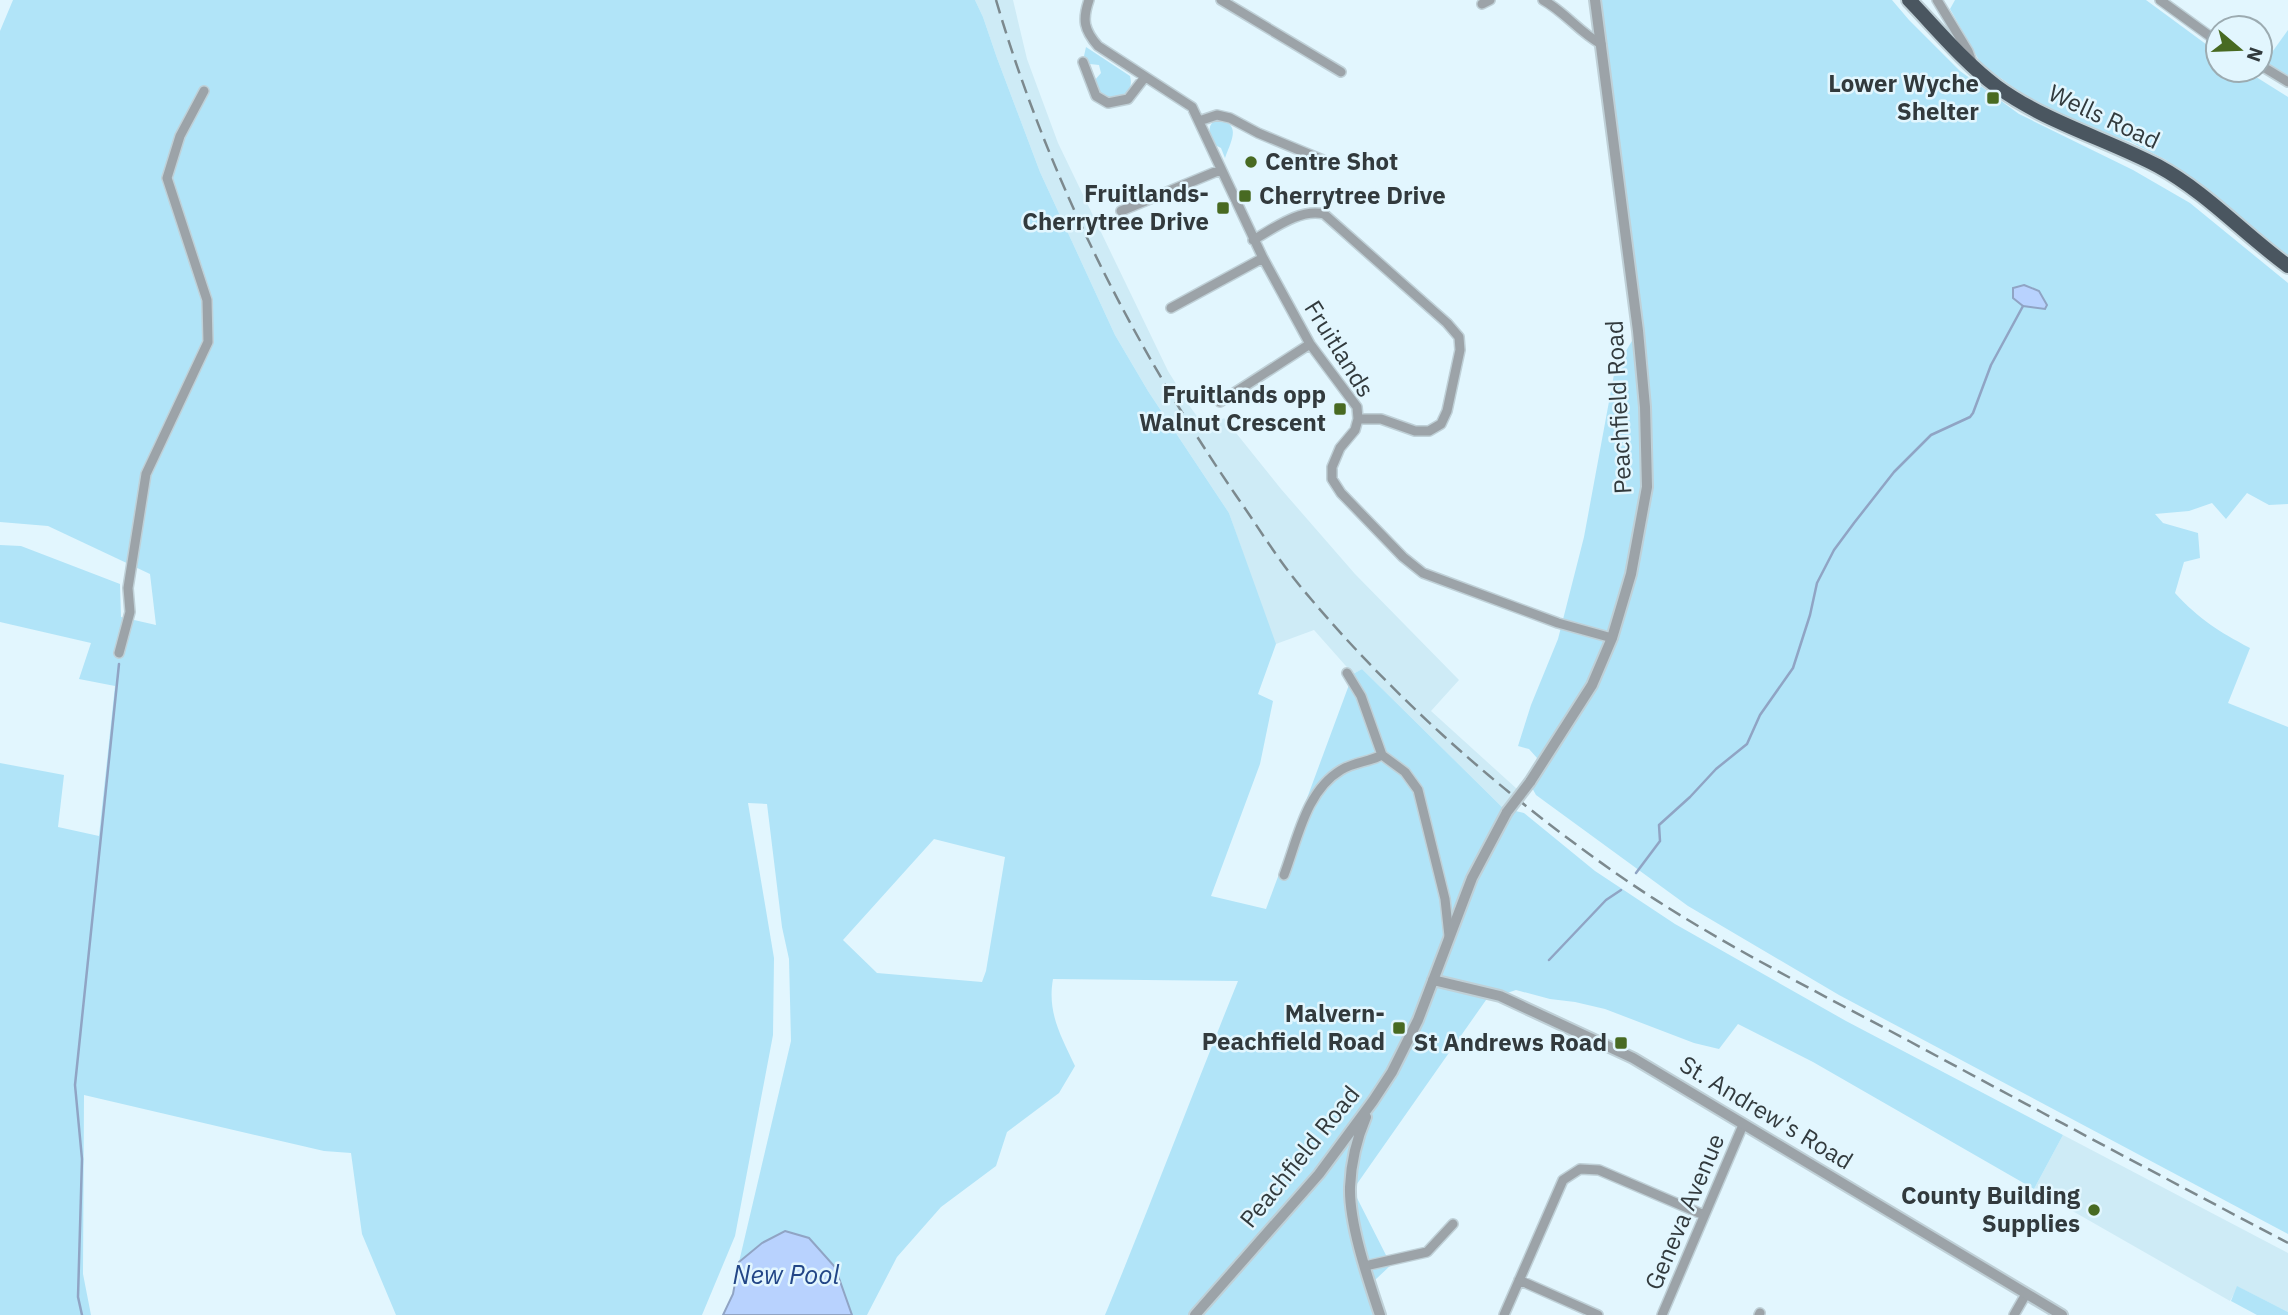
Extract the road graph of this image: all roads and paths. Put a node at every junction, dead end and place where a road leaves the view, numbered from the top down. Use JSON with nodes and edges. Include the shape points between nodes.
{"nodes":[{"id":1,"x":1089,"y":0,"type":"edge"},
{"id":2,"x":1221,"y":0,"type":"edge"},
{"id":3,"x":1543,"y":0,"type":"edge"},
{"id":4,"x":1595,"y":0,"type":"edge"},
{"id":5,"x":1909,"y":0,"type":"edge"},
{"id":6,"x":1937,"y":0,"type":"edge"},
{"id":7,"x":2160,"y":0,"type":"edge"},
{"id":8,"x":2204,"y":32,"type":"edge"},
{"id":9,"x":1601,"y":44,"type":"junction"},
{"id":10,"x":1083,"y":62,"type":"dead end"},
{"id":11,"x":1973,"y":66,"type":"junction"},
{"id":12,"x":1341,"y":72,"type":"dead end"},
{"id":13,"x":1145,"y":77,"type":"junction"},
{"id":14,"x":204,"y":91,"type":"dead end"},
{"id":15,"x":1199,"y":121,"type":"junction"},
{"id":16,"x":1323,"y":160,"type":"dead end"},
{"id":17,"x":1220,"y":170,"type":"junction"},
{"id":18,"x":1121,"y":211,"type":"dead end"},
{"id":19,"x":1253,"y":240,"type":"junction"},
{"id":20,"x":1263,"y":258,"type":"junction"},
{"id":21,"x":2288,"y":266,"type":"edge"},
{"id":22,"x":1171,"y":308,"type":"dead end"},
{"id":23,"x":1310,"y":344,"type":"junction"},
{"id":24,"x":1220,"y":402,"type":"dead end"},
{"id":25,"x":1358,"y":419,"type":"junction"},
{"id":26,"x":1612,"y":638,"type":"junction"},
{"id":27,"x":119,"y":653,"type":"dead end"},
{"id":28,"x":1348,"y":673,"type":"dead end"},
{"id":29,"x":1382,"y":755,"type":"junction"},
{"id":30,"x":1284,"y":874,"type":"dead end"},
{"id":31,"x":1449,"y":936,"type":"junction"},
{"id":32,"x":1433,"y":980,"type":"junction"},
{"id":33,"x":1374,"y":1101,"type":"junction"},
{"id":34,"x":1743,"y":1125,"type":"junction"},
{"id":35,"x":1704,"y":1215,"type":"junction"},
{"id":36,"x":1453,"y":1224,"type":"dead end"},
{"id":37,"x":1365,"y":1266,"type":"junction"},
{"id":38,"x":1519,"y":1280,"type":"junction"},
{"id":39,"x":2026,"y":1294,"type":"junction"},
{"id":40,"x":1195,"y":1315,"type":"edge"},
{"id":41,"x":1380,"y":1315,"type":"edge"},
{"id":42,"x":1504,"y":1315,"type":"edge"},
{"id":43,"x":1598,"y":1315,"type":"edge"},
{"id":44,"x":1662,"y":1315,"type":"edge"},
{"id":45,"x":2014,"y":1315,"type":"edge"},
{"id":46,"x":2062,"y":1315,"type":"edge"}],
"edges":[{"from":1,"to":13,"type":"street","name":"Fruitlands","via":[[1083,16],[1090,36]]},
{"from":2,"to":12,"type":"street"},
{"from":3,"to":9,"type":"street"},
{"from":4,"to":9,"type":"street","name":"Peachfield Road"},
{"from":5,"to":11,"type":"highway","name":"Wells Road"},
{"from":6,"to":11,"type":"street"},
{"from":7,"to":8,"type":"street"},
{"from":9,"to":26,"type":"street","name":"Peachfield Road","via":[[1639,344],[1647,487],[1632,574]]},
{"from":10,"to":13,"type":"street","via":[[1091,72],[1096,96],[1108,103],[1128,99]]},
{"from":11,"to":21,"type":"highway","name":"Wells Road","via":[[2021,102],[2158,166],[2193,188]]},
{"from":13,"to":15,"type":"street","name":"Fruitlands","via":[[1192,107]]},
{"from":14,"to":27,"type":"street","via":[[180,136],[167,178],[207,300],[208,342],[146,474],[128,588],[130,612]]},
{"from":15,"to":16,"type":"street","via":[[1230,118]]},
{"from":15,"to":17,"type":"street","name":"Fruitlands"},
{"from":17,"to":18,"type":"street"},
{"from":17,"to":19,"type":"street","name":"Fruitlands"},
{"from":19,"to":20,"type":"street","name":"Fruitlands"},
{"from":19,"to":25,"type":"street","via":[[1308,213],[1324,214],[1459,337],[1454,382],[1441,424],[1429,432],[1381,419]]},
{"from":20,"to":22,"type":"street"},
{"from":20,"to":23,"type":"street","name":"Fruitlands"},
{"from":23,"to":24,"type":"street"},
{"from":23,"to":25,"type":"street","name":"Fruitlands","via":[[1357,407]]},
{"from":25,"to":26,"type":"street","name":"Fruitlands","via":[[1340,448],[1332,479],[1383,537],[1423,573]]},
{"from":26,"to":31,"type":"street","name":"Peachfield Road","bridge":true,"via":[[1592,685],[1507,812],[1472,877]]},
{"from":28,"to":29,"type":"street","via":[[1362,696]]},
{"from":29,"to":30,"type":"street","via":[[1362,760],[1323,783]]},
{"from":29,"to":31,"type":"street","name":"Peachfield Road","via":[[1405,772],[1418,790],[1445,899]]},
{"from":31,"to":32,"type":"street","name":"Peachfield Road"},
{"from":32,"to":33,"type":"street","name":"Peachfield Road","via":[[1418,1020]]},
{"from":32,"to":34,"type":"street","name":"St. Andrew's Road","via":[[1513,1001],[1633,1058]]},
{"from":33,"to":37,"type":"street","via":[[1358,1140],[1350,1189]]},
{"from":33,"to":40,"type":"street","name":"Peachfield Road","via":[[1319,1174]]},
{"from":34,"to":35,"type":"street","name":"Geneva Avenue"},
{"from":34,"to":39,"type":"street","name":"St. Andrew's Road"},
{"from":35,"to":38,"type":"street","via":[[1599,1170],[1580,1169],[1563,1180]]},
{"from":35,"to":44,"type":"street","name":"Geneva Avenue"},
{"from":36,"to":37,"type":"street","via":[[1427,1252]]},
{"from":37,"to":41,"type":"street"},
{"from":38,"to":42,"type":"street"},
{"from":38,"to":43,"type":"street"},
{"from":39,"to":45,"type":"street"},
{"from":39,"to":46,"type":"street","name":"St. Andrew's Road"}]}
